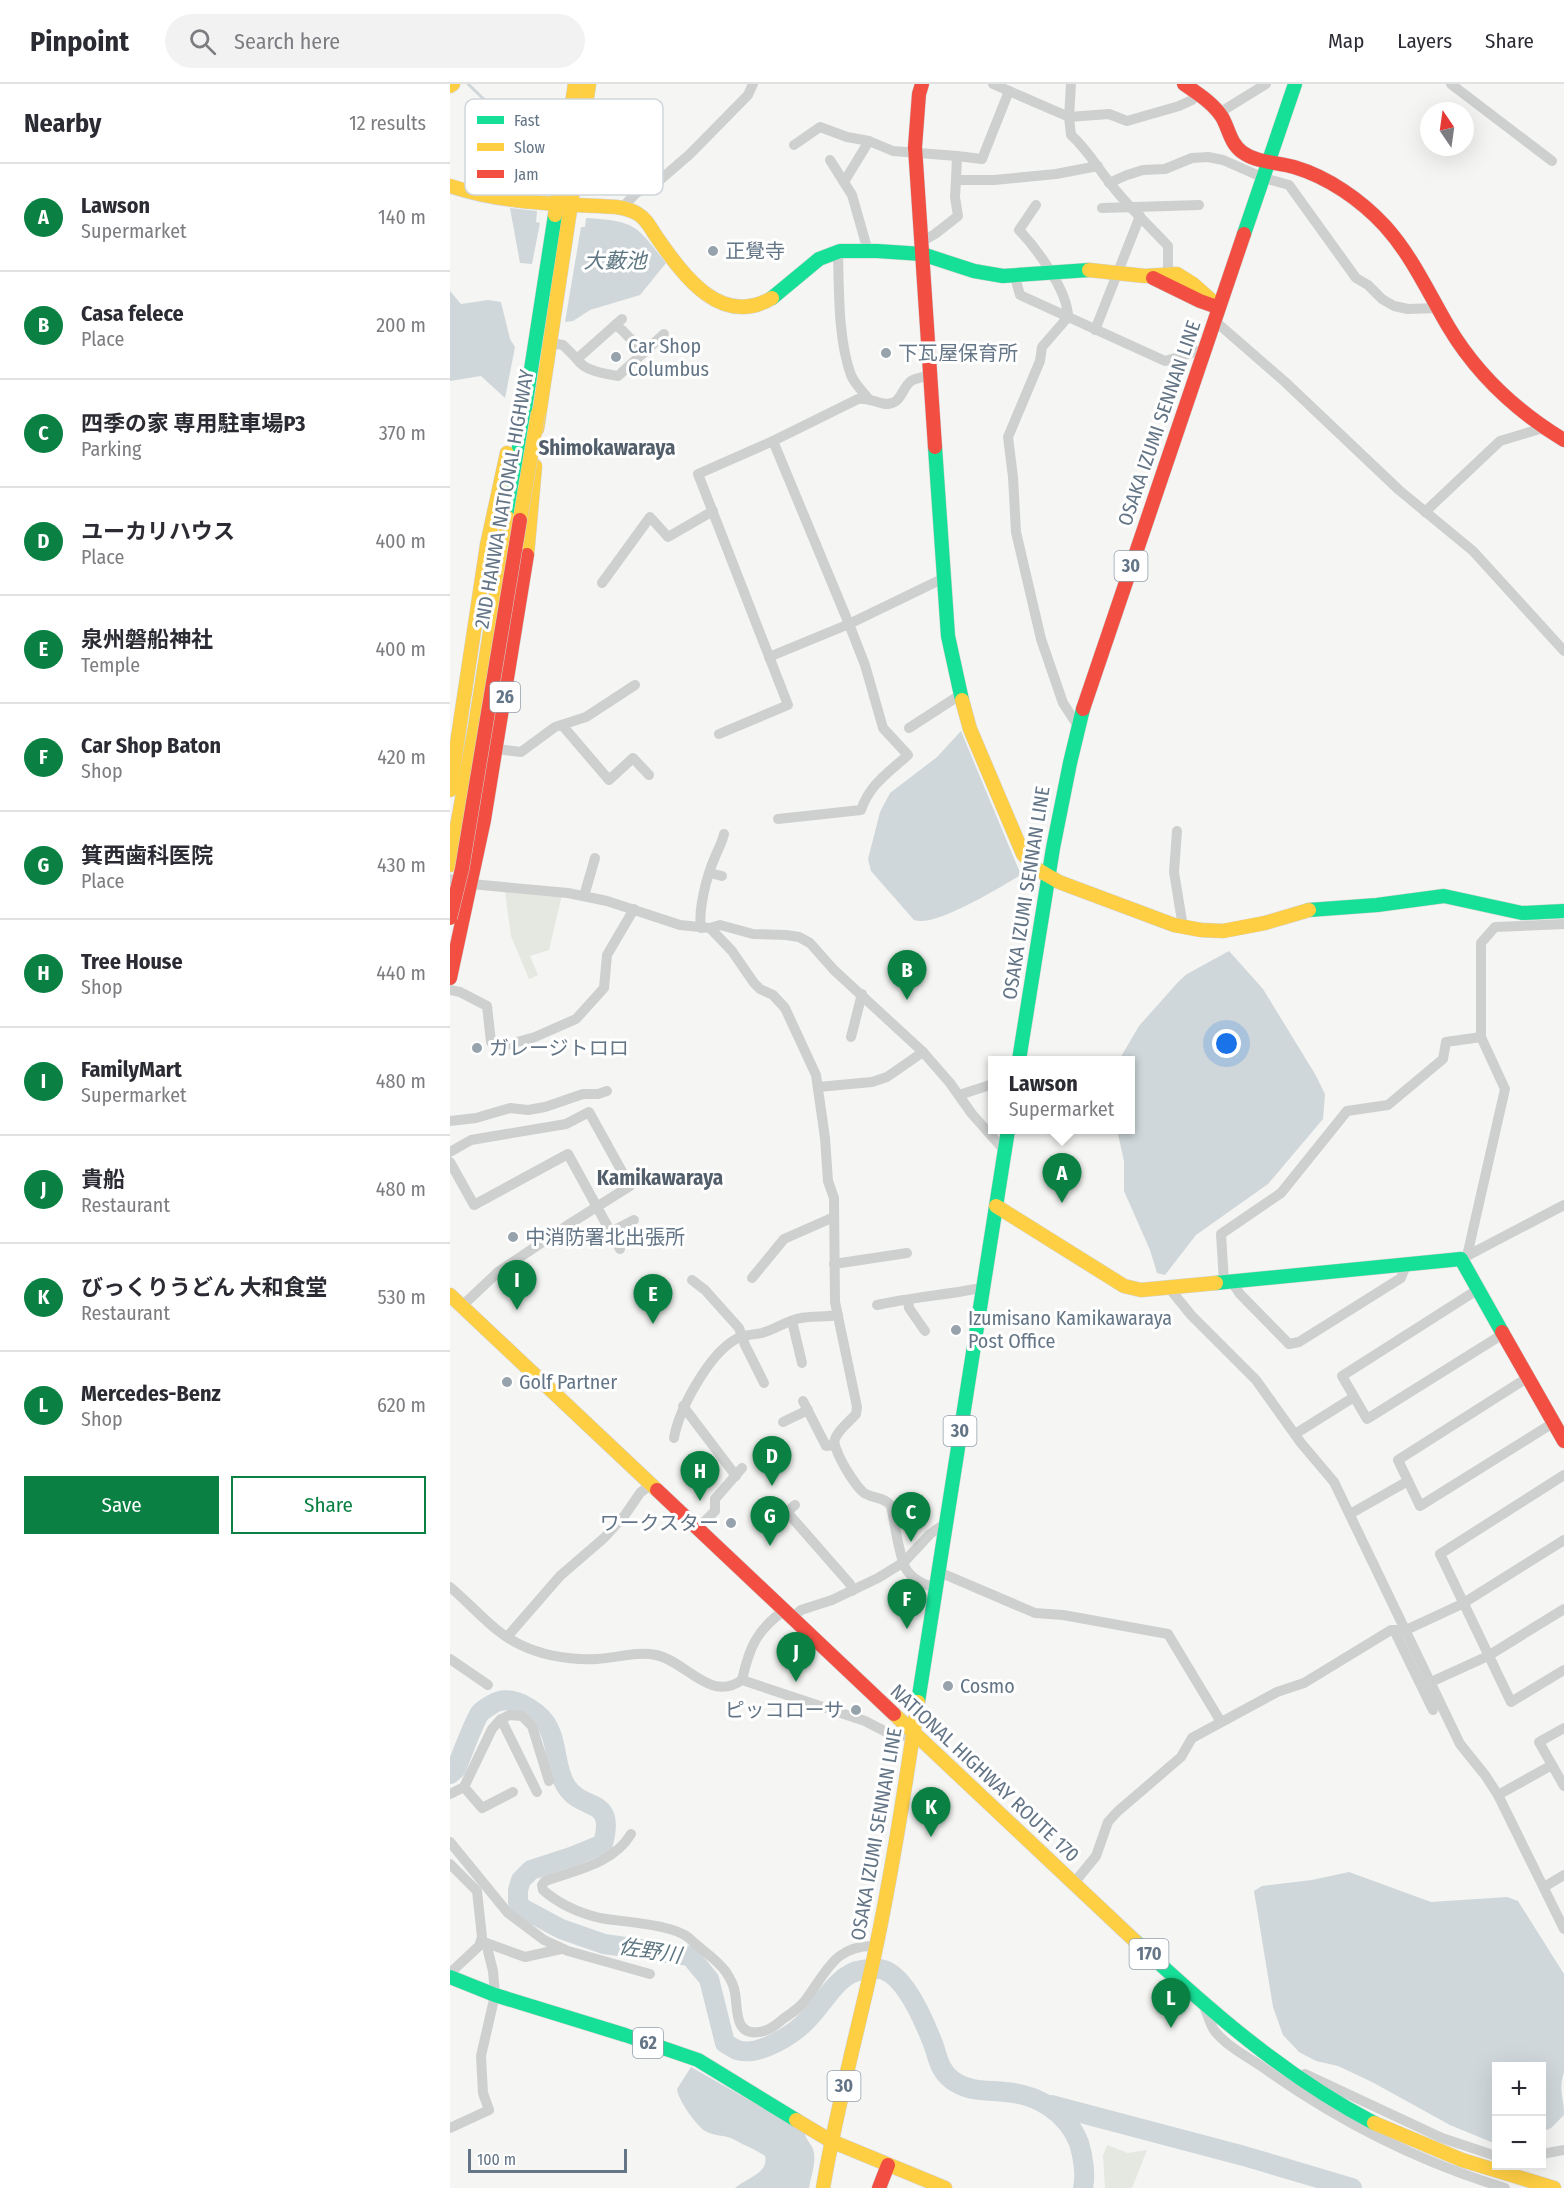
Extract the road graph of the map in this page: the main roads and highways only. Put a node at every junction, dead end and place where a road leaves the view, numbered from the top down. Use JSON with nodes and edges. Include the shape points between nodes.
{"nodes":[{"id":1,"x":575,"y":84,"type":"edge"},
{"id":2,"x":589,"y":84,"type":"edge"},
{"id":3,"x":922,"y":84,"type":"edge"},
{"id":4,"x":1184,"y":84,"type":"edge"},
{"id":5,"x":1295,"y":84,"type":"edge"},
{"id":6,"x":573,"y":99,"type":"edge"},
{"id":7,"x":587,"y":99,"type":"edge"},
{"id":8,"x":1269,"y":162,"type":"junction"},
{"id":9,"x":450,"y":186,"type":"edge"},
{"id":10,"x":465,"y":192,"type":"edge"},
{"id":11,"x":487,"y":195,"type":"edge"},
{"id":12,"x":557,"y":195,"type":"edge"},
{"id":13,"x":573,"y":195,"type":"edge"},
{"id":14,"x":556,"y":204,"type":"junction"},
{"id":15,"x":572,"y":205,"type":"junction"},
{"id":16,"x":921,"y":248,"type":"junction"},
{"id":17,"x":1148,"y":276,"type":"junction"},
{"id":18,"x":1217,"y":314,"type":"junction"},
{"id":19,"x":524,"y":404,"type":"junction"},
{"id":20,"x":538,"y":413,"type":"junction"},
{"id":21,"x":1561,"y":435,"type":"edge"},
{"id":22,"x":450,"y":790,"type":"edge"},
{"id":23,"x":450,"y":865,"type":"edge"},
{"id":24,"x":1048,"y":875,"type":"junction"},
{"id":25,"x":1564,"y":911,"type":"edge"},
{"id":26,"x":450,"y":918,"type":"edge"},
{"id":27,"x":450,"y":978,"type":"edge"},
{"id":28,"x":1020,"y":1056,"type":"edge"},
{"id":29,"x":1007,"y":1134,"type":"edge"},
{"id":30,"x":996,"y":1206,"type":"junction"},
{"id":31,"x":450,"y":1295,"type":"edge"},
{"id":32,"x":1564,"y":1441,"type":"edge"},
{"id":33,"x":915,"y":1733,"type":"junction"},
{"id":34,"x":450,"y":1975,"type":"edge"},
{"id":35,"x":831,"y":2141,"type":"junction"},
{"id":36,"x":888,"y":2165,"type":"junction"},
{"id":37,"x":823,"y":2188,"type":"edge"},
{"id":38,"x":879,"y":2188,"type":"edge"},
{"id":39,"x":945,"y":2188,"type":"edge"},
{"id":40,"x":1554,"y":2188,"type":"edge"}],
"edges":[{"from":1,"to":6,"type":"main road","name":"2ND HANWA NATIONAL HIGHWAY","number":"26"},
{"from":2,"to":7,"type":"main road","name":"2ND HANWA NATIONAL HIGHWAY","number":"26"},
{"from":3,"to":16,"type":"main road","via":[[916,153]]},
{"from":4,"to":8,"type":"main road","via":[[1219,113],[1238,149],[1251,158]]},
{"from":5,"to":8,"type":"main road","name":"OSAKA IZUMI SENNAN LINE","number":"30"},
{"from":8,"to":18,"type":"main road","name":"OSAKA IZUMI SENNAN LINE","number":"30"},
{"from":8,"to":21,"type":"main road","via":[[1295,167],[1320,178],[1350,195],[1385,226],[1410,260],[1467,357],[1543,428]]},
{"from":9,"to":10,"type":"main road"},
{"from":11,"to":14,"type":"main road"},
{"from":12,"to":14,"type":"main road","name":"2ND HANWA NATIONAL HIGHWAY","number":"26"},
{"from":13,"to":15,"type":"main road","name":"2ND HANWA NATIONAL HIGHWAY","number":"26"},
{"from":14,"to":15,"type":"main road"},
{"from":14,"to":19,"type":"main road","name":"2ND HANWA NATIONAL HIGHWAY","number":"26"},
{"from":15,"to":16,"type":"main road","via":[[623,207],[640,214],[699,289],[733,306],[766,302],[820,258],[838,252]]},
{"from":15,"to":20,"type":"main road","name":"2ND HANWA NATIONAL HIGHWAY","number":"26"},
{"from":16,"to":17,"type":"main road","via":[[991,275],[1015,277],[1083,270]]},
{"from":16,"to":24,"type":"main road","via":[[948,636],[970,729],[1023,855]]},
{"from":17,"to":18,"type":"main road","via":[[1207,305]]},
{"from":17,"to":18,"type":"main road","via":[[1177,274],[1200,289]]},
{"from":18,"to":24,"type":"main road","name":"OSAKA IZUMI SENNAN LINE","number":"30","via":[[1078,726]]},
{"from":19,"to":22,"type":"main road","number":"26","via":[[511,438],[487,545]]},
{"from":19,"to":23,"type":"main road","name":"2ND HANWA NATIONAL HIGHWAY","number":"26"},
{"from":20,"to":26,"type":"main road","name":"2ND HANWA NATIONAL HIGHWAY","number":"26","bridge":true,"via":[[462,868]]},
{"from":20,"to":27,"type":"main road","number":"26","via":[[533,512],[497,749]]},
{"from":24,"to":25,"type":"main road","via":[[1183,927],[1223,931],[1317,908],[1444,896],[1522,913]]},
{"from":24,"to":28,"type":"main road","name":"OSAKA IZUMI SENNAN LINE","number":"30"},
{"from":29,"to":30,"type":"main road","name":"OSAKA IZUMI SENNAN LINE","number":"30"},
{"from":30,"to":32,"type":"main road","via":[[1124,1286],[1141,1290],[1464,1257],[1477,1290]]},
{"from":30,"to":33,"type":"main road","name":"OSAKA IZUMI SENNAN LINE","number":"30"},
{"from":31,"to":33,"type":"main road","name":"NATIONAL HIGHWAY ROUTE 170","number":"170"},
{"from":33,"to":35,"type":"main road","name":"OSAKA IZUMI SENNAN LINE","number":"30","via":[[875,1951]]},
{"from":33,"to":40,"type":"main road","name":"NATIONAL HIGHWAY ROUTE 170","number":"170","via":[[1203,2004],[1275,2060],[1320,2092],[1410,2139],[1461,2160]]},
{"from":34,"to":35,"type":"main road","number":"62","via":[[495,1995],[698,2060]]},
{"from":35,"to":36,"type":"main road","number":"62"},
{"from":35,"to":37,"type":"main road","name":"OSAKA IZUMI SENNAN LINE","number":"30"},
{"from":36,"to":38,"type":"main road"},
{"from":36,"to":39,"type":"main road","number":"62"}]}
